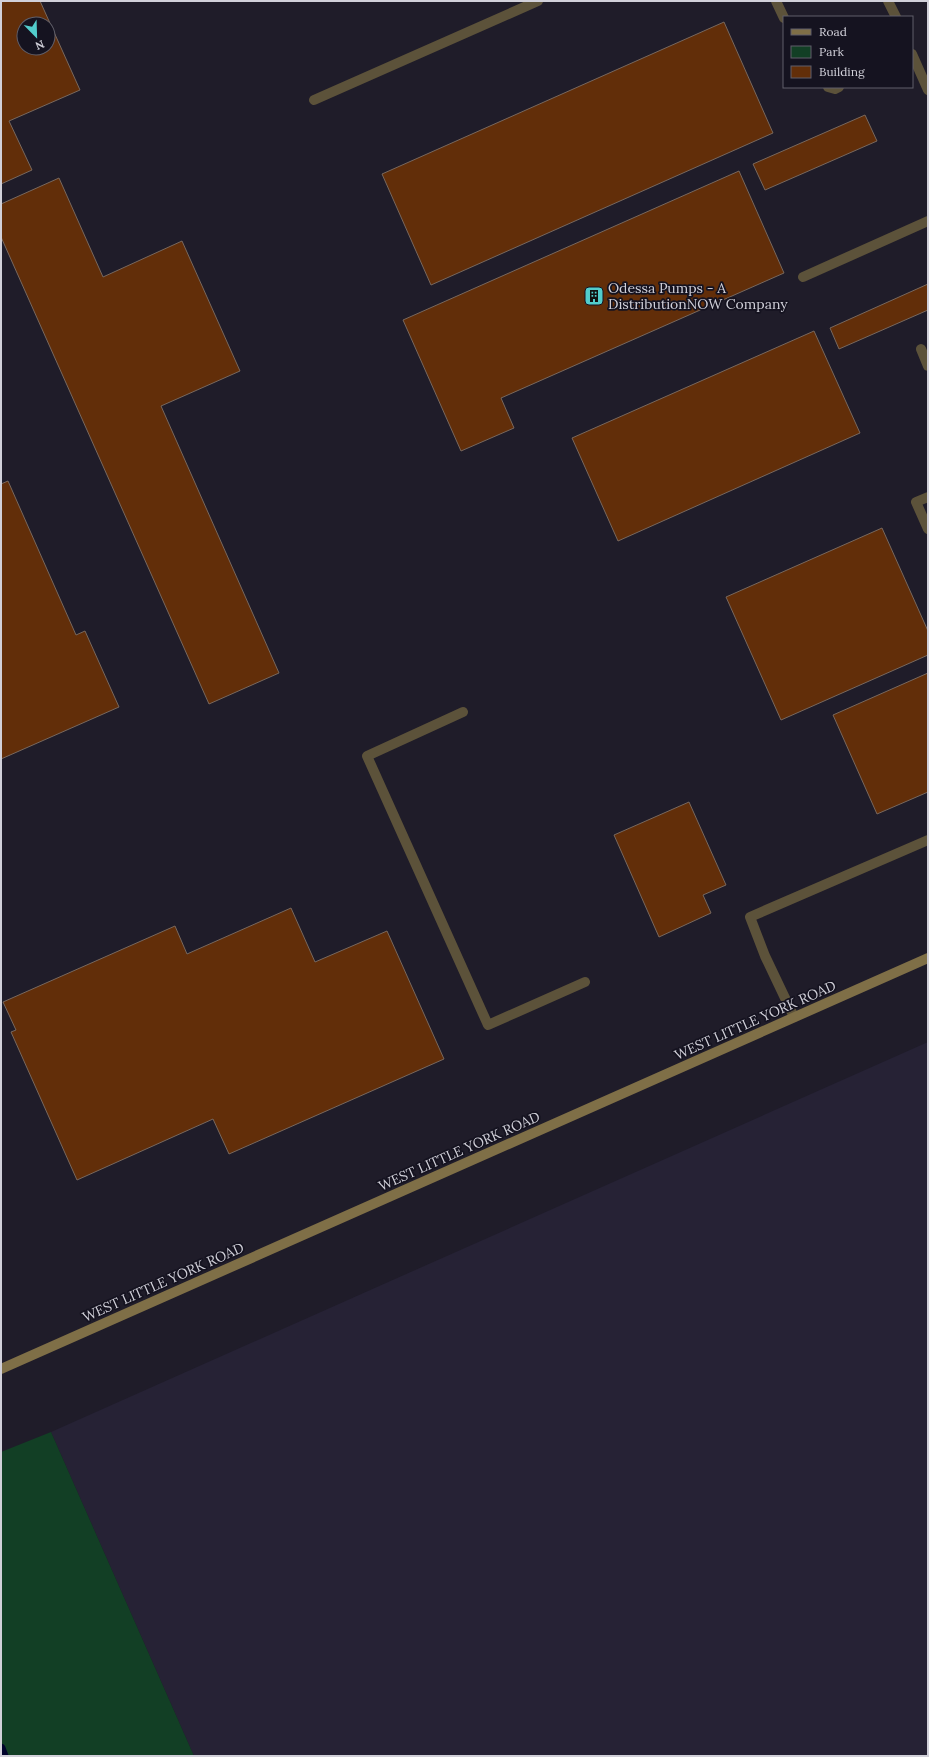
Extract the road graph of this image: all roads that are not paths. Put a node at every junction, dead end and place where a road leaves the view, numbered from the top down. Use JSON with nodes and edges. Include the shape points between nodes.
{"nodes":[{"id":1,"x":538,"y":1,"type":"edge"},
{"id":2,"x":776,"y":1,"type":"edge"},
{"id":3,"x":888,"y":1,"type":"edge"},
{"id":4,"x":783,"y":16,"type":"edge"},
{"id":5,"x":896,"y":16,"type":"edge"},
{"id":6,"x":913,"y":57,"type":"edge"},
{"id":7,"x":928,"y":90,"type":"edge"},
{"id":8,"x":314,"y":100,"type":"dead end"},
{"id":9,"x":928,"y":221,"type":"edge"},
{"id":10,"x":803,"y":276,"type":"dead end"},
{"id":11,"x":921,"y":349,"type":"dead end"},
{"id":12,"x":928,"y":366,"type":"edge"},
{"id":13,"x":928,"y":497,"type":"edge"},
{"id":14,"x":928,"y":529,"type":"edge"},
{"id":15,"x":463,"y":712,"type":"dead end"},
{"id":16,"x":928,"y":840,"type":"edge"},
{"id":17,"x":928,"y":958,"type":"edge"},
{"id":18,"x":585,"y":982,"type":"dead end"},
{"id":19,"x":794,"y":1017,"type":"junction"},
{"id":20,"x":1,"y":1369,"type":"edge"}],
"edges":[{"from":1,"to":8,"type":"street"},
{"from":2,"to":4,"type":"street"},
{"from":3,"to":5,"type":"street"},
{"from":6,"to":7,"type":"street"},
{"from":9,"to":10,"type":"street"},
{"from":11,"to":12,"type":"street"},
{"from":13,"to":14,"type":"street","via":[[916,502]]},
{"from":15,"to":18,"type":"street","via":[[367,756],[481,1011],[488,1025]]},
{"from":16,"to":19,"type":"street","via":[[750,917]]},
{"from":17,"to":19,"type":"main road","name":"WEST LITTLE YORK ROAD"},
{"from":19,"to":20,"type":"main road","name":"WEST LITTLE YORK ROAD"}]}
